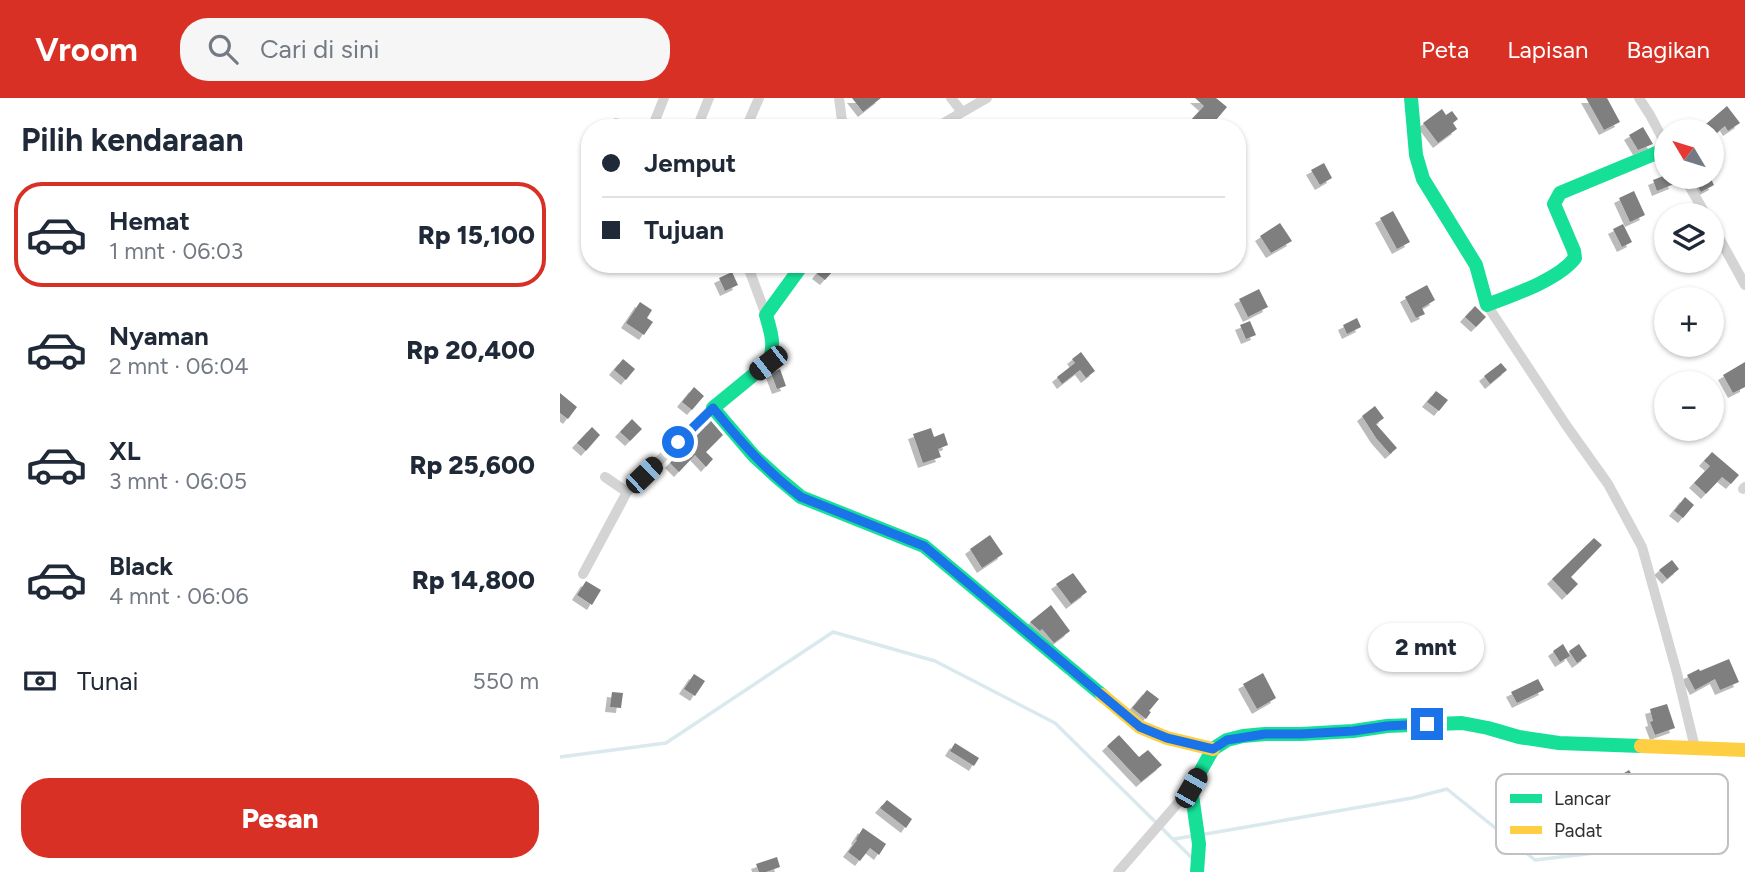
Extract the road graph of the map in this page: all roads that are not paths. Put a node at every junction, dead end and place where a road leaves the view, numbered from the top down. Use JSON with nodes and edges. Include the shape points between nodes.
{"nodes":[{"id":1,"x":664,"y":98,"type":"edge"},
{"id":2,"x":709,"y":98,"type":"edge"},
{"id":3,"x":759,"y":98,"type":"edge"},
{"id":4,"x":839,"y":98,"type":"edge"},
{"id":5,"x":951,"y":98,"type":"edge"},
{"id":6,"x":987,"y":98,"type":"edge"},
{"id":7,"x":1411,"y":98,"type":"edge"},
{"id":8,"x":1639,"y":98,"type":"edge"},
{"id":9,"x":962,"y":112,"type":"junction"},
{"id":10,"x":656,"y":119,"type":"edge"},
{"id":11,"x":700,"y":119,"type":"edge"},
{"id":12,"x":750,"y":119,"type":"edge"},
{"id":13,"x":842,"y":119,"type":"edge"},
{"id":14,"x":950,"y":119,"type":"edge"},
{"id":15,"x":1654,"y":123,"type":"edge"},
{"id":16,"x":1654,"y":152,"type":"edge"},
{"id":17,"x":1724,"y":247,"type":"edge"},
{"id":18,"x":750,"y":273,"type":"edge"},
{"id":19,"x":796,"y":273,"type":"edge"},
{"id":20,"x":1745,"y":285,"type":"edge"},
{"id":21,"x":1486,"y":305,"type":"junction"},
{"id":22,"x":765,"y":314,"type":"junction"},
{"id":23,"x":713,"y":408,"type":"junction"},
{"id":24,"x":605,"y":477,"type":"dead end"},
{"id":25,"x":627,"y":492,"type":"junction"},
{"id":26,"x":583,"y":574,"type":"dead end"},
{"id":27,"x":1695,"y":748,"type":"junction"},
{"id":28,"x":1213,"y":749,"type":"junction"},
{"id":29,"x":1745,"y":750,"type":"edge"},
{"id":30,"x":1191,"y":788,"type":"junction"},
{"id":31,"x":1197,"y":866,"type":"edge"},
{"id":32,"x":1118,"y":872,"type":"edge"}],
"edges":[{"from":1,"to":10,"type":"street"},
{"from":2,"to":11,"type":"street"},
{"from":3,"to":12,"type":"street"},
{"from":4,"to":13,"type":"street"},
{"from":5,"to":9,"type":"street"},
{"from":6,"to":9,"type":"street"},
{"from":7,"to":21,"type":"street","via":[[1423,179],[1476,265]]},
{"from":8,"to":15,"type":"street"},
{"from":9,"to":14,"type":"street"},
{"from":16,"to":21,"type":"street","via":[[1560,193],[1554,204],[1574,251],[1573,261],[1517,294]]},
{"from":17,"to":20,"type":"street"},
{"from":18,"to":22,"type":"street"},
{"from":19,"to":22,"type":"street"},
{"from":21,"to":27,"type":"street","via":[[1608,484],[1642,547]]},
{"from":22,"to":23,"type":"street","via":[[774,346],[772,356]]},
{"from":23,"to":25,"type":"street"},
{"from":23,"to":28,"type":"street","via":[[759,462],[801,497],[924,546],[1140,727]]},
{"from":24,"to":25,"type":"street"},
{"from":25,"to":26,"type":"street"},
{"from":27,"to":28,"type":"street","via":[[1559,743],[1462,723],[1265,734],[1227,740]]},
{"from":27,"to":29,"type":"street"},
{"from":28,"to":30,"type":"street"},
{"from":30,"to":31,"type":"street","via":[[1198,832]]},
{"from":30,"to":32,"type":"street"}]}
